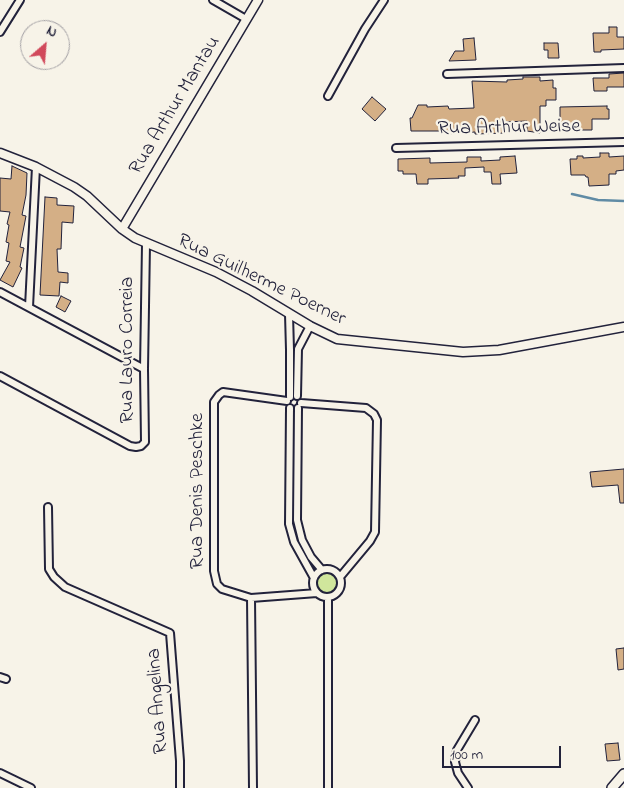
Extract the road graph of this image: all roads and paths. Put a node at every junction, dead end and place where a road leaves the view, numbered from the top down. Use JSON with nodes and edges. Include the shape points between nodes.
{"nodes":[{"id":1,"x":20,"y":0,"type":"edge"},
{"id":2,"x":213,"y":0,"type":"edge"},
{"id":3,"x":258,"y":0,"type":"edge"},
{"id":4,"x":384,"y":0,"type":"edge"},
{"id":5,"x":246,"y":19,"type":"junction"},
{"id":6,"x":0,"y":32,"type":"edge"},
{"id":7,"x":624,"y":68,"type":"edge"},
{"id":8,"x":447,"y":74,"type":"dead end"},
{"id":9,"x":328,"y":96,"type":"dead end"},
{"id":10,"x":624,"y":142,"type":"edge"},
{"id":11,"x":396,"y":148,"type":"dead end"},
{"id":12,"x":0,"y":152,"type":"edge"},
{"id":13,"x":36,"y":168,"type":"junction"},
{"id":14,"x":122,"y":229,"type":"junction"},
{"id":15,"x":146,"y":244,"type":"junction"},
{"id":16,"x":0,"y":292,"type":"edge"},
{"id":17,"x":29,"y":307,"type":"junction"},
{"id":18,"x":289,"y":314,"type":"junction"},
{"id":19,"x":310,"y":326,"type":"junction"},
{"id":20,"x":624,"y":327,"type":"edge"},
{"id":21,"x":144,"y":369,"type":"junction"},
{"id":22,"x":0,"y":376,"type":"edge"},
{"id":23,"x":291,"y":401,"type":"junction"},
{"id":24,"x":299,"y":406,"type":"junction"},
{"id":25,"x":48,"y":507,"type":"dead end"},
{"id":26,"x":322,"y":570,"type":"junction"},
{"id":27,"x":340,"y":577,"type":"junction"},
{"id":28,"x":314,"y":578,"type":"junction"},
{"id":29,"x":317,"y":593,"type":"junction"},
{"id":30,"x":328,"y":597,"type":"junction"},
{"id":31,"x":251,"y":598,"type":"junction"},
{"id":32,"x":475,"y":720,"type":"dead end"},
{"id":33,"x":0,"y":773,"type":"edge"},
{"id":34,"x":624,"y":774,"type":"edge"},
{"id":35,"x":31,"y":788,"type":"edge"},
{"id":36,"x":180,"y":788,"type":"edge"},
{"id":37,"x":253,"y":788,"type":"edge"},
{"id":38,"x":328,"y":788,"type":"edge"},
{"id":39,"x":468,"y":788,"type":"edge"},
{"id":40,"x":612,"y":788,"type":"edge"}],
"edges":[{"from":1,"to":6,"type":"street"},
{"from":2,"to":5,"type":"street"},
{"from":3,"to":5,"type":"street","name":"Rua Arthur Mantau"},
{"from":4,"to":9,"type":"street"},
{"from":5,"to":14,"type":"street","name":"Rua Arthur Mantau"},
{"from":7,"to":8,"type":"street"},
{"from":10,"to":11,"type":"street","name":"Rua Arthur Weise"},
{"from":12,"to":13,"type":"street","name":"Rua Guilherme Poerner"},
{"from":13,"to":14,"type":"street","name":"Rua Guilherme Poerner","via":[[87,196]]},
{"from":13,"to":17,"type":"street"},
{"from":14,"to":15,"type":"street","name":"Rua Guilherme Poerner"},
{"from":15,"to":18,"type":"street","name":"Rua Guilherme Poerner","via":[[216,272]]},
{"from":15,"to":21,"type":"street","name":"Rua Lauro Correia"},
{"from":16,"to":17,"type":"street"},
{"from":17,"to":21,"type":"street"},
{"from":18,"to":19,"type":"street","name":"Rua Guilherme Poerner"},
{"from":18,"to":23,"type":"street"},
{"from":19,"to":20,"type":"street","name":"Rua Guilherme Poerner","via":[[355,342],[464,352],[499,350]]},
{"from":19,"to":23,"type":"street","via":[[298,349]]},
{"from":21,"to":22,"type":"street","name":"Rua Lauro Correia","via":[[145,442],[136,447]]},
{"from":23,"to":24,"type":"street"},
{"from":23,"to":24,"type":"street"},
{"from":23,"to":28,"type":"street","via":[[289,524],[294,542]]},
{"from":23,"to":31,"type":"street","name":"Rua Denis Peschke","via":[[224,392],[214,402],[214,570],[217,584],[222,589]]},
{"from":24,"to":26,"type":"street","via":[[297,520],[302,540]]},
{"from":24,"to":27,"type":"street","via":[[366,408],[377,420],[375,532]]},
{"from":25,"to":36,"type":"street","name":"Rua Angelina","via":[[49,569],[54,578],[65,588],[170,633]]},
{"from":26,"to":27,"type":"street","via":[[332,570]]},
{"from":26,"to":28,"type":"street"},
{"from":27,"to":30,"type":"street","via":[[341,588]]},
{"from":28,"to":29,"type":"street"},
{"from":29,"to":30,"type":"street"},
{"from":29,"to":31,"type":"street","name":"Rua Denis Peschke"},
{"from":30,"to":38,"type":"street"},
{"from":31,"to":37,"type":"street"},
{"from":32,"to":39,"type":"street","via":[[457,750],[455,762]]},
{"from":33,"to":35,"type":"street"},
{"from":34,"to":40,"type":"main road"}]}
